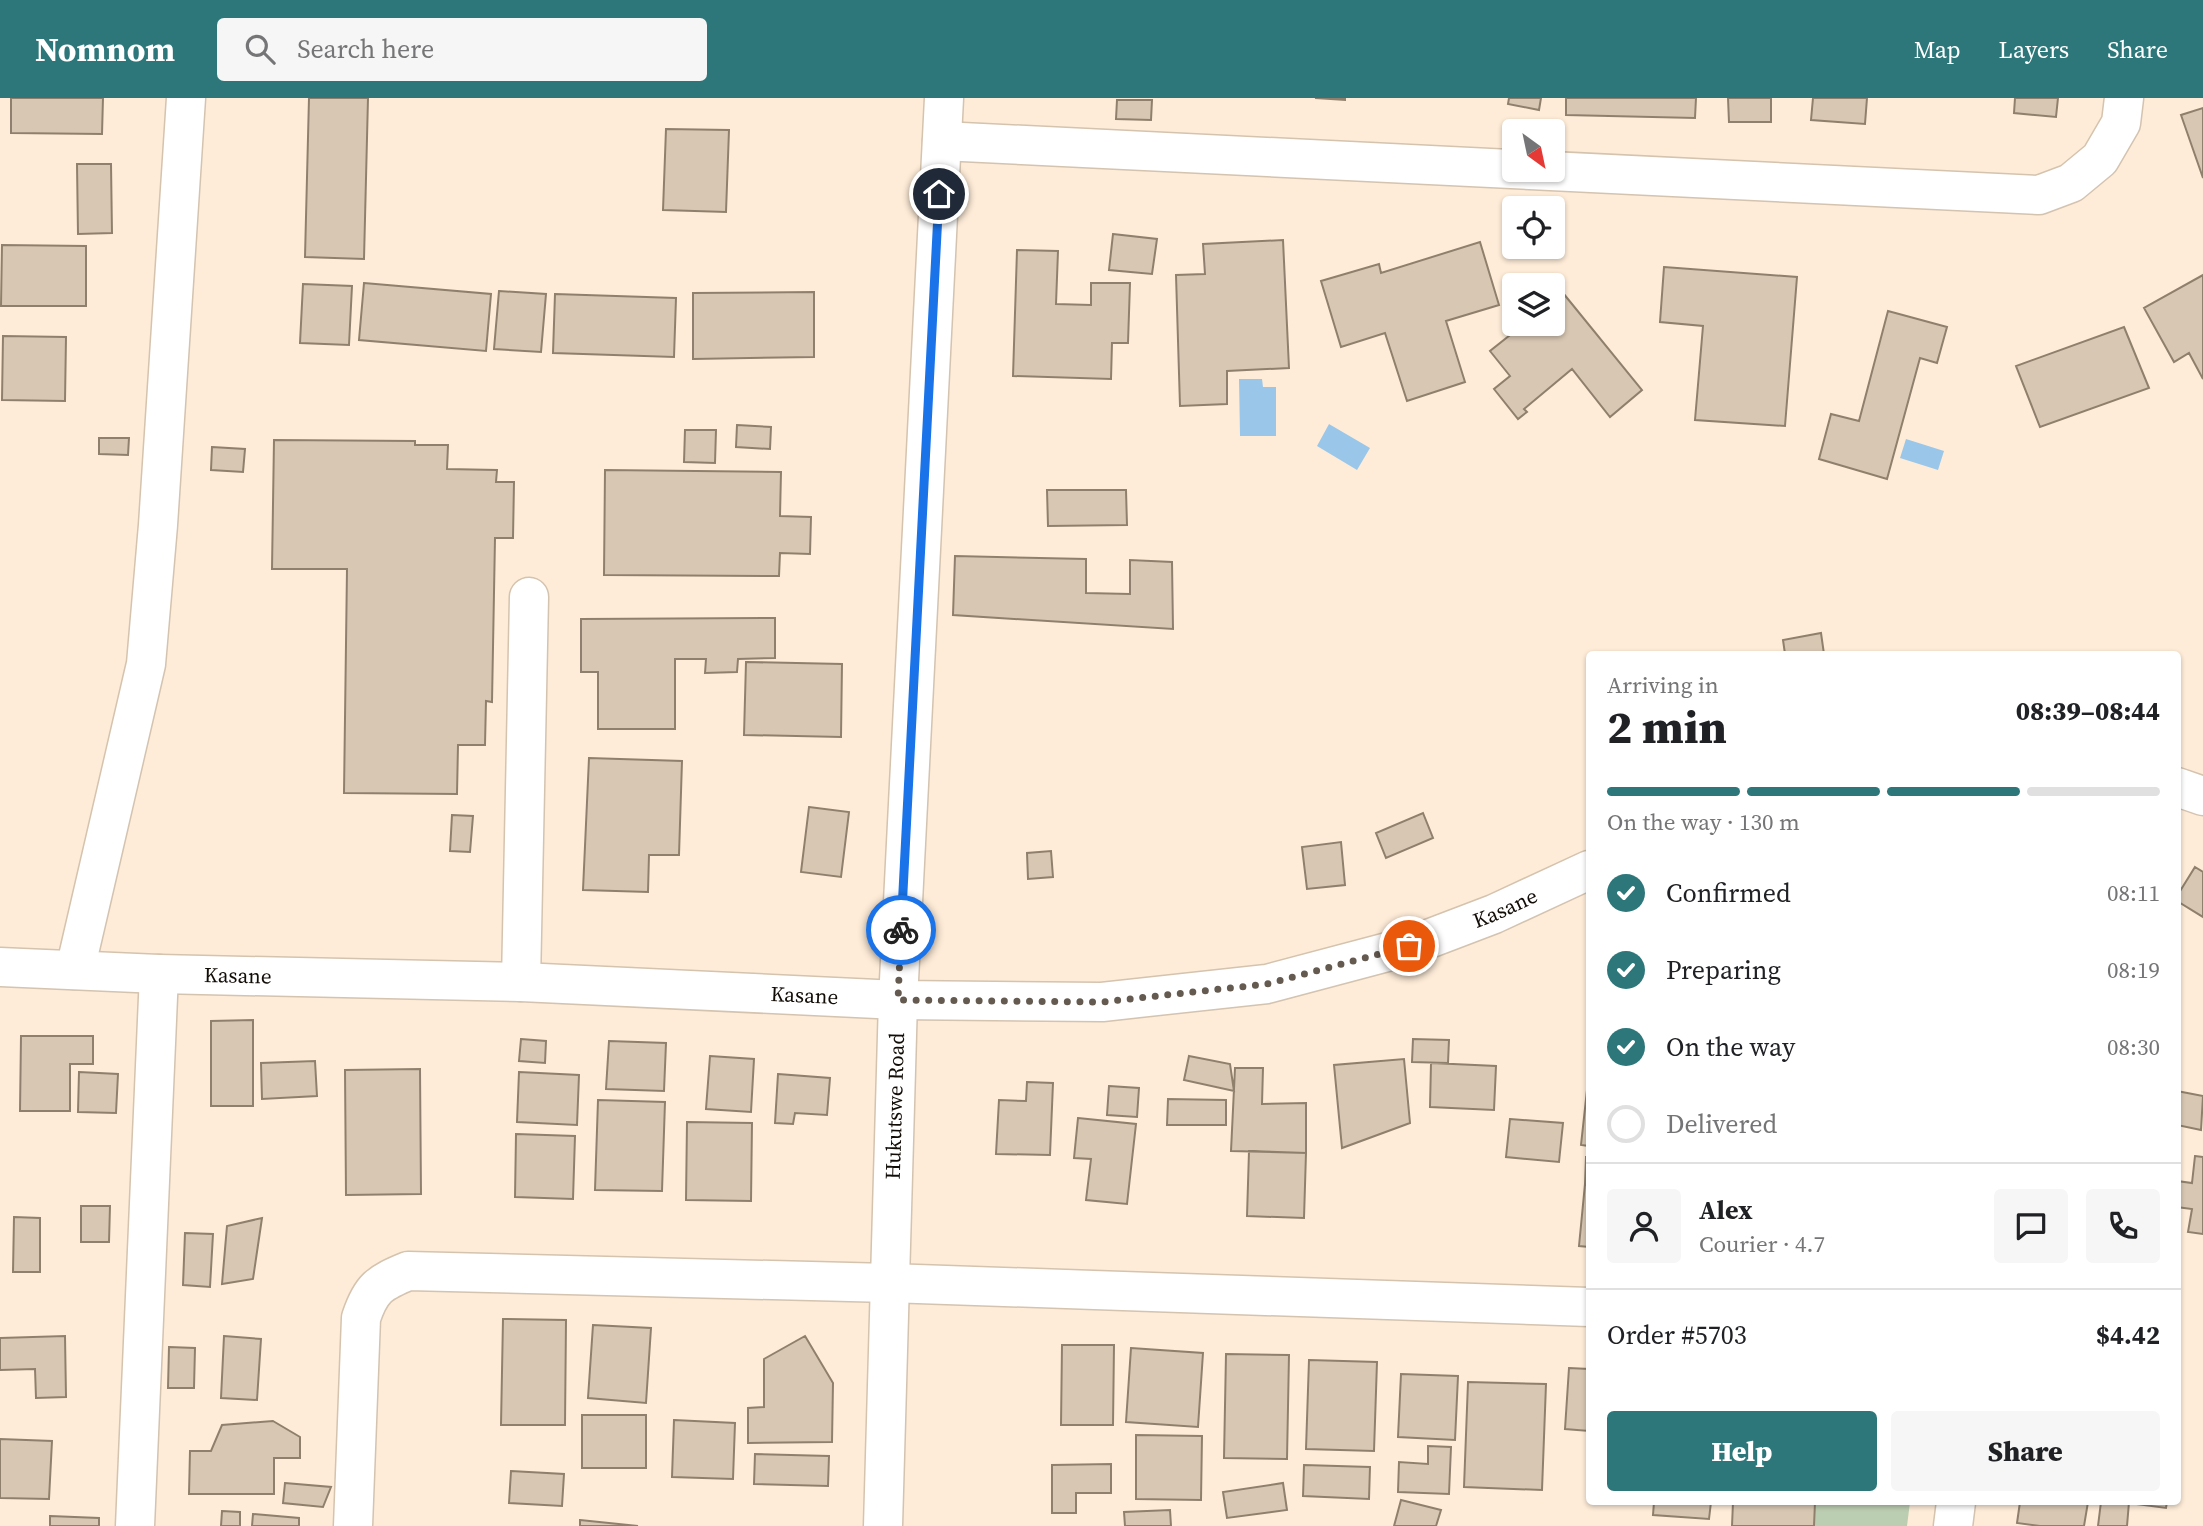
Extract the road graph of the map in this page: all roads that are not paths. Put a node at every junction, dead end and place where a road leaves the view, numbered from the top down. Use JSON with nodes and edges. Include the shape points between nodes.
{"nodes":[{"id":1,"x":186,"y":98,"type":"edge"},
{"id":2,"x":944,"y":98,"type":"edge"},
{"id":3,"x":2124,"y":98,"type":"edge"},
{"id":4,"x":942,"y":141,"type":"junction"},
{"id":5,"x":529,"y":597,"type":"dead end"},
{"id":6,"x":2181,"y":788,"type":"edge"},
{"id":7,"x":2203,"y":796,"type":"edge"},
{"id":8,"x":1586,"y":871,"type":"edge"},
{"id":9,"x":0,"y":967,"type":"edge"},
{"id":10,"x":75,"y":970,"type":"junction"},
{"id":11,"x":159,"y":974,"type":"junction"},
{"id":12,"x":521,"y":982,"type":"junction"},
{"id":13,"x":898,"y":1000,"type":"junction"},
{"id":14,"x":889,"y":1283,"type":"junction"},
{"id":15,"x":1586,"y":1307,"type":"edge"},
{"id":16,"x":1956,"y":1505,"type":"edge"},
{"id":17,"x":135,"y":1526,"type":"edge"},
{"id":18,"x":353,"y":1526,"type":"edge"},
{"id":19,"x":883,"y":1526,"type":"edge"},
{"id":20,"x":1953,"y":1526,"type":"edge"}],
"edges":[{"from":1,"to":10,"type":"street","via":[[146,664]]},
{"from":2,"to":4,"type":"street","name":"Hukutswe Road"},
{"from":3,"to":4,"type":"street","via":[[2121,123],[2100,159],[2071,183],[2039,195]]},
{"from":4,"to":13,"type":"street","name":"Hukutswe Road"},
{"from":5,"to":12,"type":"street"},
{"from":6,"to":7,"type":"street"},
{"from":8,"to":13,"type":"street","name":"Kasane","via":[[1494,914],[1409,946],[1267,984],[1102,1002]]},
{"from":9,"to":10,"type":"street","name":"Kasane"},
{"from":10,"to":11,"type":"street","name":"Kasane"},
{"from":11,"to":12,"type":"street","name":"Kasane"},
{"from":11,"to":17,"type":"street"},
{"from":12,"to":13,"type":"street","name":"Kasane"},
{"from":13,"to":14,"type":"street","name":"Hukutswe Road"},
{"from":14,"to":15,"type":"street"},
{"from":14,"to":18,"type":"street","via":[[408,1271],[381,1283],[368,1297],[361,1318]]},
{"from":14,"to":19,"type":"street","name":"Hukutswe Road"},
{"from":16,"to":20,"type":"street"}]}
